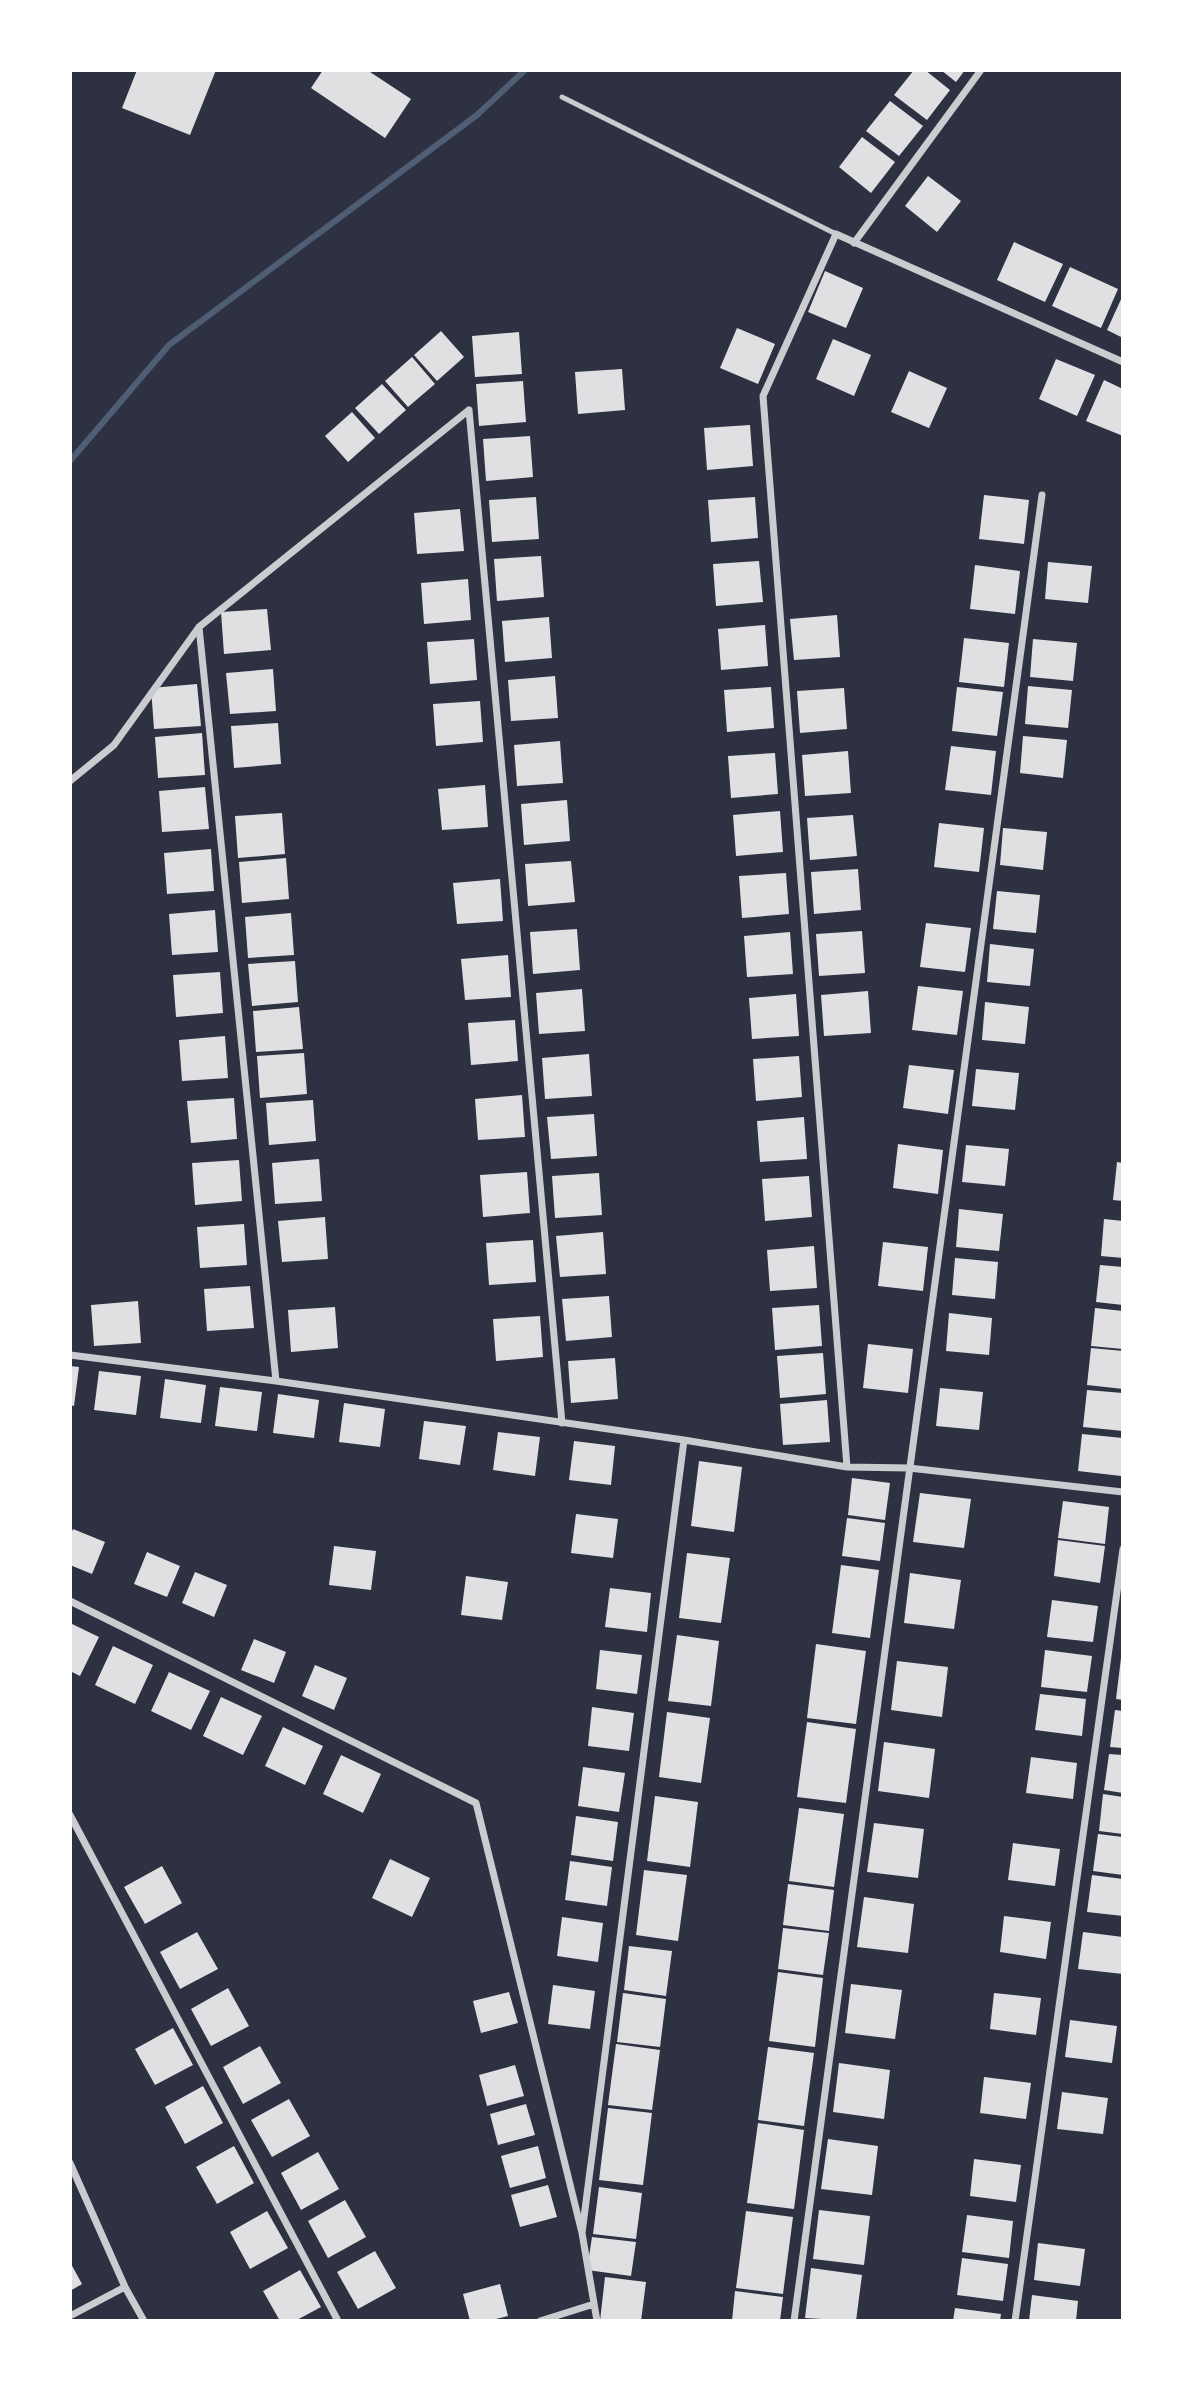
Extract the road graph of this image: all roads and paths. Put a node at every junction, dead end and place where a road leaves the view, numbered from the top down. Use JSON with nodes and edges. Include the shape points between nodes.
{"nodes":[{"id":1,"x":981,"y":70,"type":"edge"},
{"id":2,"x":562,"y":97,"type":"dead end"},
{"id":3,"x":836,"y":234,"type":"junction"},
{"id":4,"x":854,"y":243,"type":"junction"},
{"id":5,"x":1123,"y":362,"type":"edge"},
{"id":6,"x":1042,"y":495,"type":"dead end"},
{"id":7,"x":199,"y":627,"type":"junction"},
{"id":8,"x":70,"y":781,"type":"edge"},
{"id":9,"x":70,"y":1355,"type":"edge"},
{"id":10,"x":276,"y":1381,"type":"junction"},
{"id":11,"x":562,"y":1423,"type":"junction"},
{"id":12,"x":684,"y":1440,"type":"junction"},
{"id":13,"x":847,"y":1467,"type":"junction"},
{"id":14,"x":909,"y":1468,"type":"junction"},
{"id":15,"x":1123,"y":1492,"type":"edge"},
{"id":16,"x":1123,"y":1549,"type":"edge"},
{"id":17,"x":70,"y":1601,"type":"edge"},
{"id":18,"x":70,"y":1815,"type":"edge"},
{"id":19,"x":70,"y":2163,"type":"edge"},
{"id":20,"x":582,"y":2232,"type":"junction"},
{"id":21,"x":125,"y":2287,"type":"junction"},
{"id":22,"x":594,"y":2304,"type":"junction"},
{"id":23,"x":70,"y":2316,"type":"edge"},
{"id":24,"x":144,"y":2321,"type":"edge"},
{"id":25,"x":338,"y":2321,"type":"edge"},
{"id":26,"x":540,"y":2321,"type":"edge"},
{"id":27,"x":597,"y":2321,"type":"edge"},
{"id":28,"x":794,"y":2321,"type":"edge"},
{"id":29,"x":1015,"y":2321,"type":"edge"}],
"edges":[{"from":1,"to":4,"type":"street"},
{"from":2,"to":3,"type":"lane"},
{"from":3,"to":4,"type":"street"},
{"from":3,"to":13,"type":"street","via":[[762,396]]},
{"from":4,"to":5,"type":"street"},
{"from":6,"to":14,"type":"street"},
{"from":7,"to":8,"type":"street","via":[[114,745]]},
{"from":7,"to":10,"type":"street"},
{"from":7,"to":11,"type":"street","via":[[469,410]]},
{"from":9,"to":10,"type":"street"},
{"from":10,"to":11,"type":"street"},
{"from":11,"to":12,"type":"street"},
{"from":12,"to":13,"type":"street"},
{"from":12,"to":20,"type":"street"},
{"from":13,"to":14,"type":"street"},
{"from":14,"to":15,"type":"street"},
{"from":14,"to":28,"type":"street"},
{"from":16,"to":29,"type":"street"},
{"from":17,"to":20,"type":"street","via":[[477,1803]]},
{"from":18,"to":25,"type":"street"},
{"from":19,"to":21,"type":"street"},
{"from":20,"to":22,"type":"street"},
{"from":21,"to":23,"type":"street"},
{"from":21,"to":24,"type":"street"},
{"from":22,"to":26,"type":"street"},
{"from":22,"to":27,"type":"street"}]}
